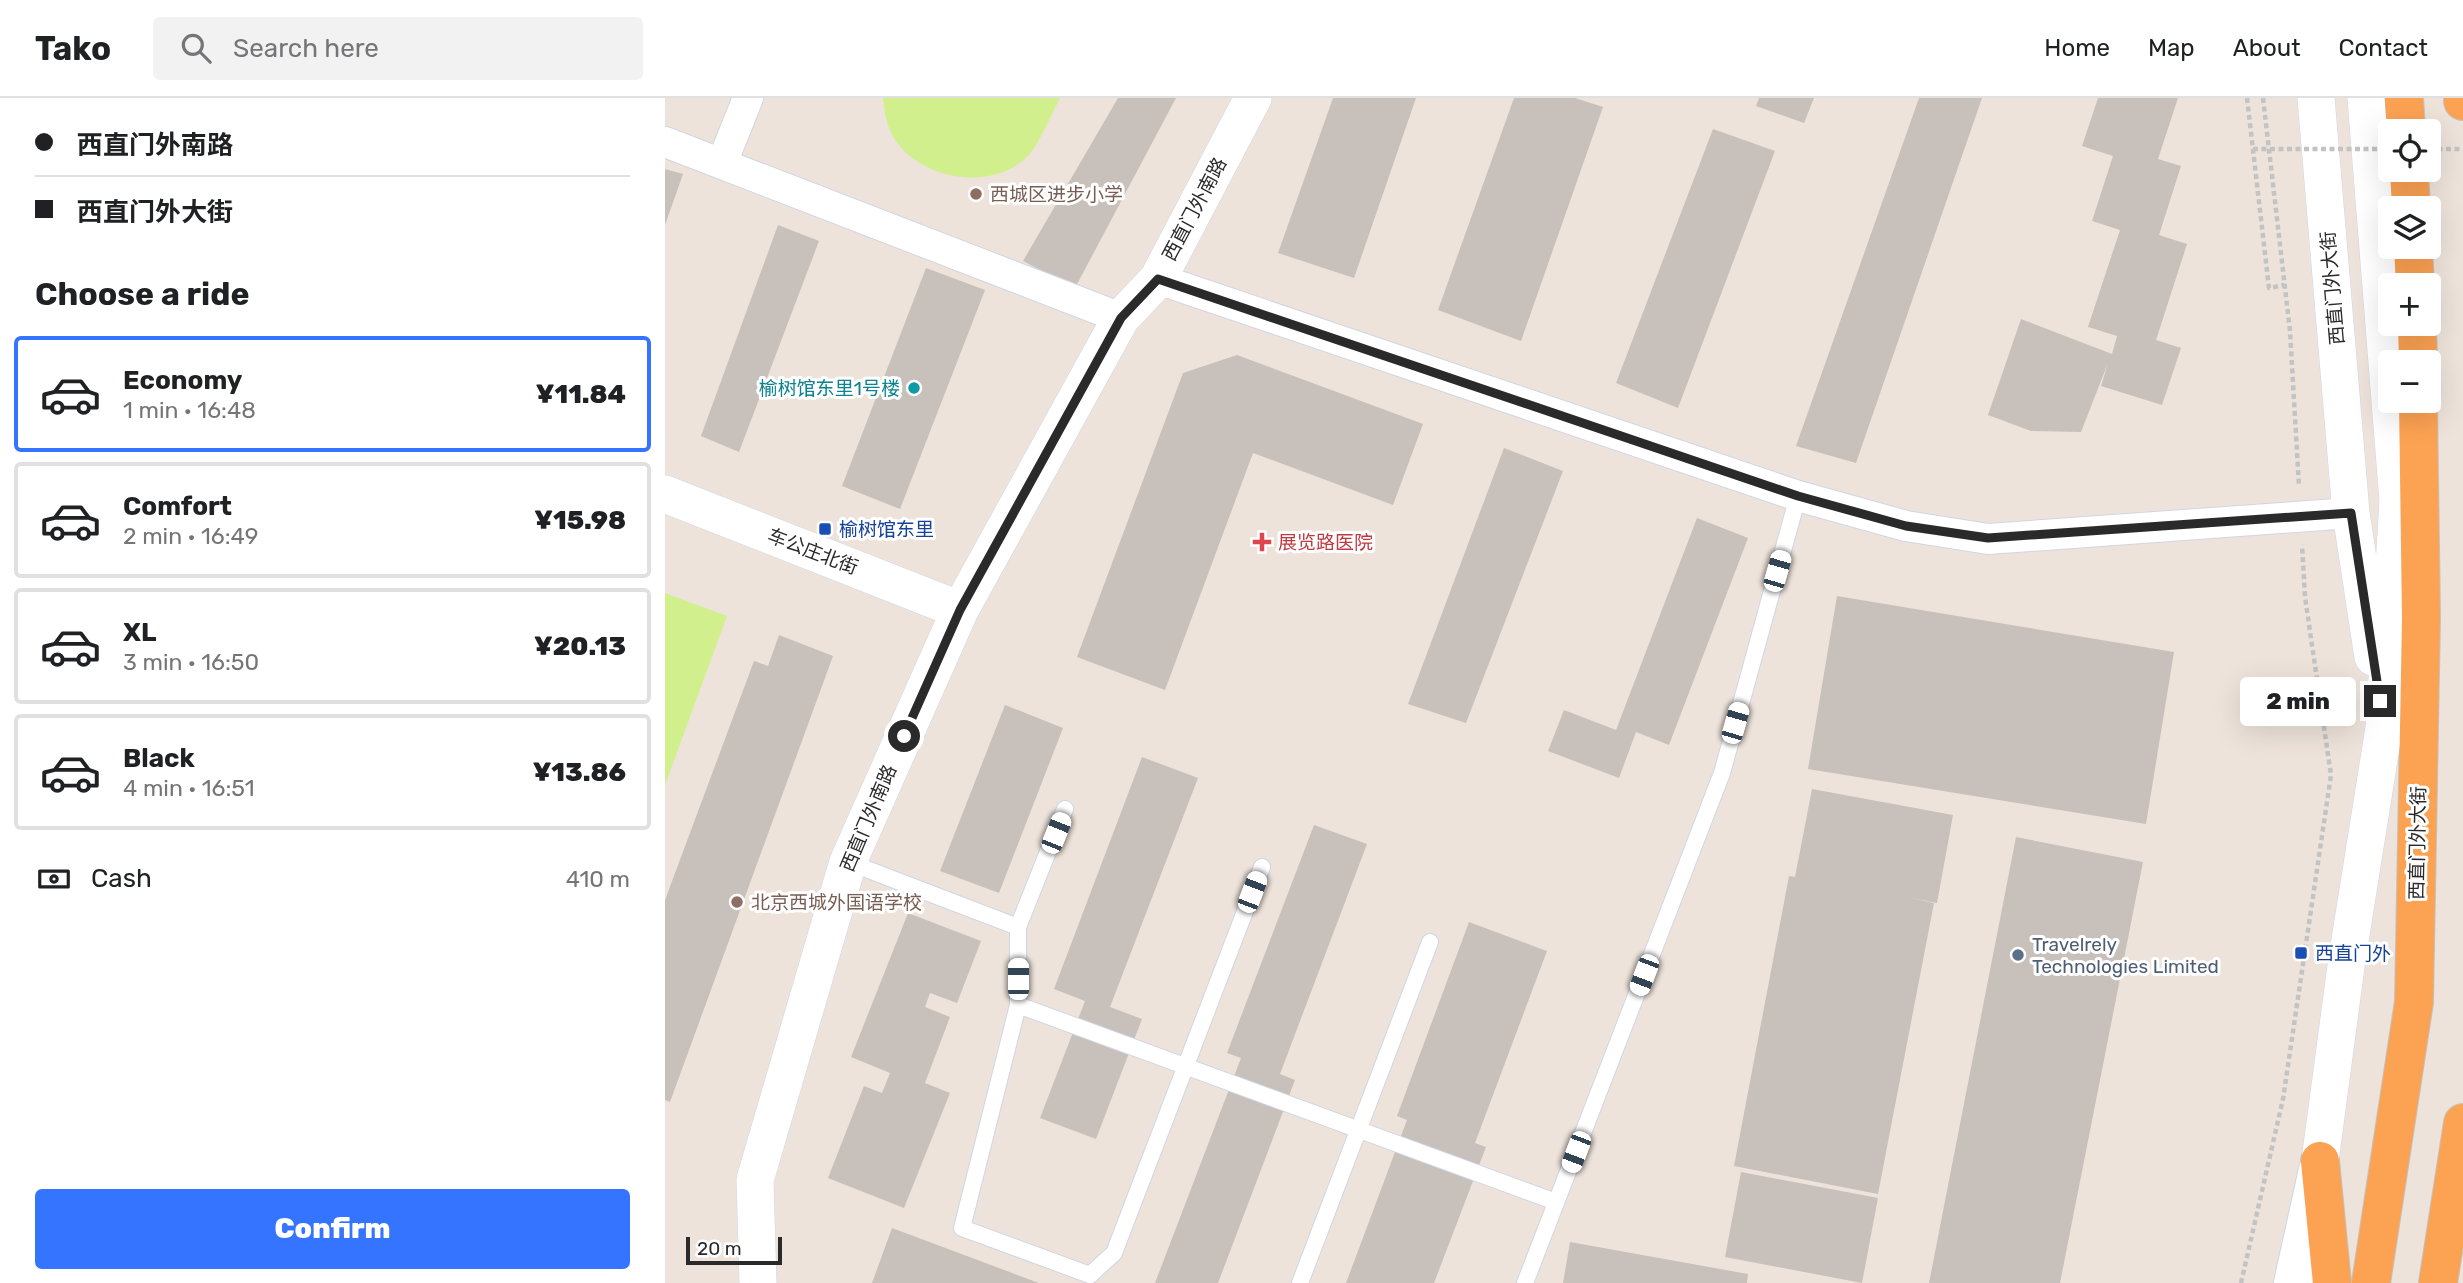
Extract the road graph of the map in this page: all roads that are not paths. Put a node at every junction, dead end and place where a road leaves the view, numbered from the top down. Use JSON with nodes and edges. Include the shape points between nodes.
{"nodes":[{"id":1,"x":748,"y":98,"type":"edge"},
{"id":2,"x":1253,"y":98,"type":"edge"},
{"id":3,"x":2316,"y":98,"type":"edge"},
{"id":4,"x":2366,"y":98,"type":"edge"},
{"id":5,"x":2404,"y":98,"type":"edge"},
{"id":6,"x":2405,"y":119,"type":"edge"},
{"id":7,"x":665,"y":142,"type":"edge"},
{"id":8,"x":722,"y":163,"type":"junction"},
{"id":9,"x":1158,"y":279,"type":"junction"},
{"id":10,"x":1121,"y":318,"type":"junction"},
{"id":11,"x":2418,"y":413,"type":"edge"},
{"id":12,"x":665,"y":494,"type":"edge"},
{"id":13,"x":1798,"y":496,"type":"junction"},
{"id":14,"x":2351,"y":513,"type":"junction"},
{"id":15,"x":960,"y":610,"type":"junction"},
{"id":16,"x":2384,"y":728,"type":"junction"},
{"id":17,"x":1065,"y":809,"type":"dead end"},
{"id":18,"x":848,"y":862,"type":"junction"},
{"id":19,"x":1262,"y":867,"type":"dead end"},
{"id":20,"x":1018,"y":927,"type":"junction"},
{"id":21,"x":1430,"y":942,"type":"dead end"},
{"id":22,"x":1018,"y":1005,"type":"junction"},
{"id":23,"x":1185,"y":1066,"type":"junction"},
{"id":24,"x":2463,"y":1123,"type":"edge"},
{"id":25,"x":1358,"y":1130,"type":"junction"},
{"id":26,"x":2320,"y":1161,"type":"junction"},
{"id":27,"x":1556,"y":1202,"type":"junction"},
{"id":28,"x":758,"y":1283,"type":"edge"},
{"id":29,"x":1300,"y":1283,"type":"edge"},
{"id":30,"x":1525,"y":1283,"type":"edge"},
{"id":31,"x":2293,"y":1283,"type":"edge"},
{"id":32,"x":2333,"y":1283,"type":"edge"},
{"id":33,"x":2371,"y":1283,"type":"edge"},
{"id":34,"x":2438,"y":1283,"type":"edge"}],
"edges":[{"from":1,"to":8,"type":"street"},
{"from":2,"to":9,"type":"street","name":"西直门外南路"},
{"from":3,"to":14,"type":"street","name":"西直门外大街"},
{"from":4,"to":16,"type":"street","name":"西直门外大街","via":[[2398,501]]},
{"from":5,"to":6,"type":"highway"},
{"from":7,"to":8,"type":"street"},
{"from":8,"to":10,"type":"street"},
{"from":9,"to":10,"type":"street","name":"西直门外南路"},
{"from":9,"to":13,"type":"street"},
{"from":10,"to":15,"type":"street","name":"西直门外南路"},
{"from":11,"to":33,"type":"highway","name":"西直门外大街","via":[[2421,618],[2414,1002]]},
{"from":12,"to":15,"type":"street","name":"车公庄北街"},
{"from":13,"to":14,"type":"street","via":[[1906,526],[1988,538]]},
{"from":13,"to":27,"type":"lane","via":[[1721,773]]},
{"from":14,"to":16,"type":"street","name":"西直门外大街"},
{"from":15,"to":18,"type":"street","name":"西直门外南路"},
{"from":16,"to":26,"type":"street","name":"西直门外大街"},
{"from":17,"to":20,"type":"lane"},
{"from":18,"to":20,"type":"lane"},
{"from":18,"to":28,"type":"street","name":"西直门外南路","via":[[755,1180]]},
{"from":19,"to":23,"type":"lane"},
{"from":20,"to":22,"type":"lane"},
{"from":21,"to":25,"type":"lane"},
{"from":22,"to":23,"type":"lane"},
{"from":22,"to":23,"type":"lane","via":[[963,1228],[1090,1275],[1114,1253]]},
{"from":23,"to":25,"type":"lane"},
{"from":24,"to":34,"type":"highway"},
{"from":25,"to":27,"type":"lane"},
{"from":25,"to":29,"type":"lane"},
{"from":26,"to":31,"type":"main road","name":"西直门外大街"},
{"from":26,"to":32,"type":"highway"},
{"from":27,"to":30,"type":"lane"}]}
